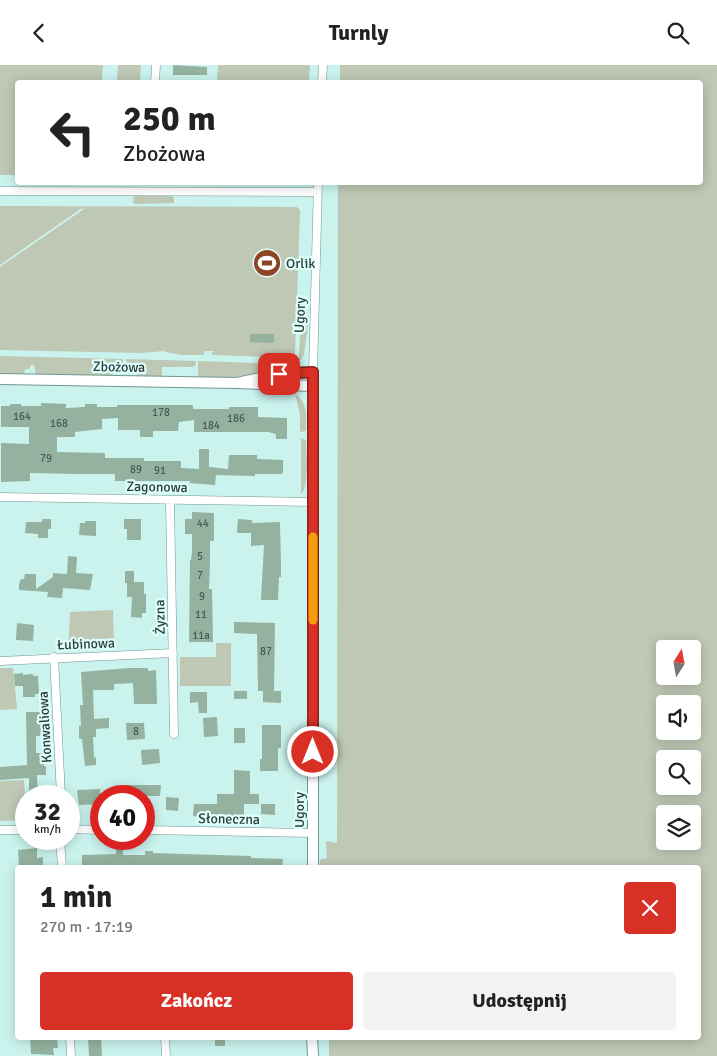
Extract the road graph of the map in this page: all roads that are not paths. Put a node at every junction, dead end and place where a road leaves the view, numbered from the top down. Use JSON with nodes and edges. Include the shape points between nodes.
{"nodes":[{"id":1,"x":156,"y":65,"type":"edge"},
{"id":2,"x":323,"y":65,"type":"edge"},
{"id":3,"x":155,"y":80,"type":"edge"},
{"id":4,"x":322,"y":80,"type":"edge"},
{"id":5,"x":150,"y":185,"type":"edge"},
{"id":6,"x":318,"y":185,"type":"edge"},
{"id":7,"x":0,"y":191,"type":"edge"},
{"id":8,"x":150,"y":192,"type":"junction"},
{"id":9,"x":317,"y":192,"type":"junction"},
{"id":10,"x":313,"y":372,"type":"junction"},
{"id":11,"x":0,"y":379,"type":"edge"},
{"id":12,"x":237,"y":383,"type":"junction"},
{"id":13,"x":312,"y":386,"type":"junction"},
{"id":14,"x":0,"y":497,"type":"edge"},
{"id":15,"x":170,"y":500,"type":"junction"},
{"id":16,"x":313,"y":502,"type":"junction"},
{"id":17,"x":173,"y":653,"type":"junction"},
{"id":18,"x":54,"y":657,"type":"junction"},
{"id":19,"x":0,"y":661,"type":"edge"},
{"id":20,"x":174,"y":734,"type":"dead end"},
{"id":21,"x":60,"y":785,"type":"edge"},
{"id":22,"x":0,"y":830,"type":"edge"},
{"id":23,"x":15,"y":830,"type":"edge"},
{"id":24,"x":155,"y":830,"type":"edge"},
{"id":25,"x":313,"y":833,"type":"junction"},
{"id":26,"x":61,"y":850,"type":"edge"},
{"id":27,"x":62,"y":865,"type":"edge"},
{"id":28,"x":313,"y":865,"type":"edge"},
{"id":29,"x":70,"y":1040,"type":"edge"},
{"id":30,"x":165,"y":1040,"type":"edge"},
{"id":31,"x":312,"y":1040,"type":"edge"},
{"id":32,"x":71,"y":1056,"type":"edge"},
{"id":33,"x":166,"y":1056,"type":"edge"},
{"id":34,"x":313,"y":1056,"type":"edge"}],
"edges":[{"from":1,"to":3,"type":"street"},
{"from":2,"to":4,"type":"street"},
{"from":5,"to":8,"type":"street"},
{"from":6,"to":9,"type":"street","name":"Ugory"},
{"from":7,"to":8,"type":"street"},
{"from":8,"to":9,"type":"street"},
{"from":9,"to":10,"type":"street","name":"Ugory"},
{"from":10,"to":12,"type":"street","name":"Zbożowa","via":[[279,374]]},
{"from":10,"to":13,"type":"street","name":"Ugory"},
{"from":11,"to":12,"type":"street","name":"Zbożowa"},
{"from":12,"to":13,"type":"street","name":"Zbożowa"},
{"from":13,"to":16,"type":"street","name":"Ugory"},
{"from":14,"to":15,"type":"street","name":"Zagonowa"},
{"from":15,"to":16,"type":"street","name":"Zagonowa"},
{"from":15,"to":17,"type":"street","name":"Żyzna"},
{"from":16,"to":25,"type":"street","name":"Ugory"},
{"from":17,"to":18,"type":"street","name":"Łubinowa"},
{"from":17,"to":20,"type":"street","name":"Żyzna"},
{"from":18,"to":19,"type":"street","name":"Łubinowa"},
{"from":18,"to":21,"type":"street","name":"Konwaliowa"},
{"from":22,"to":23,"type":"street"},
{"from":24,"to":25,"type":"street","name":"Słoneczna"},
{"from":25,"to":28,"type":"street","name":"Ugory"},
{"from":26,"to":27,"type":"street"},
{"from":29,"to":32,"type":"street"},
{"from":30,"to":33,"type":"street"},
{"from":31,"to":34,"type":"street"}]}
